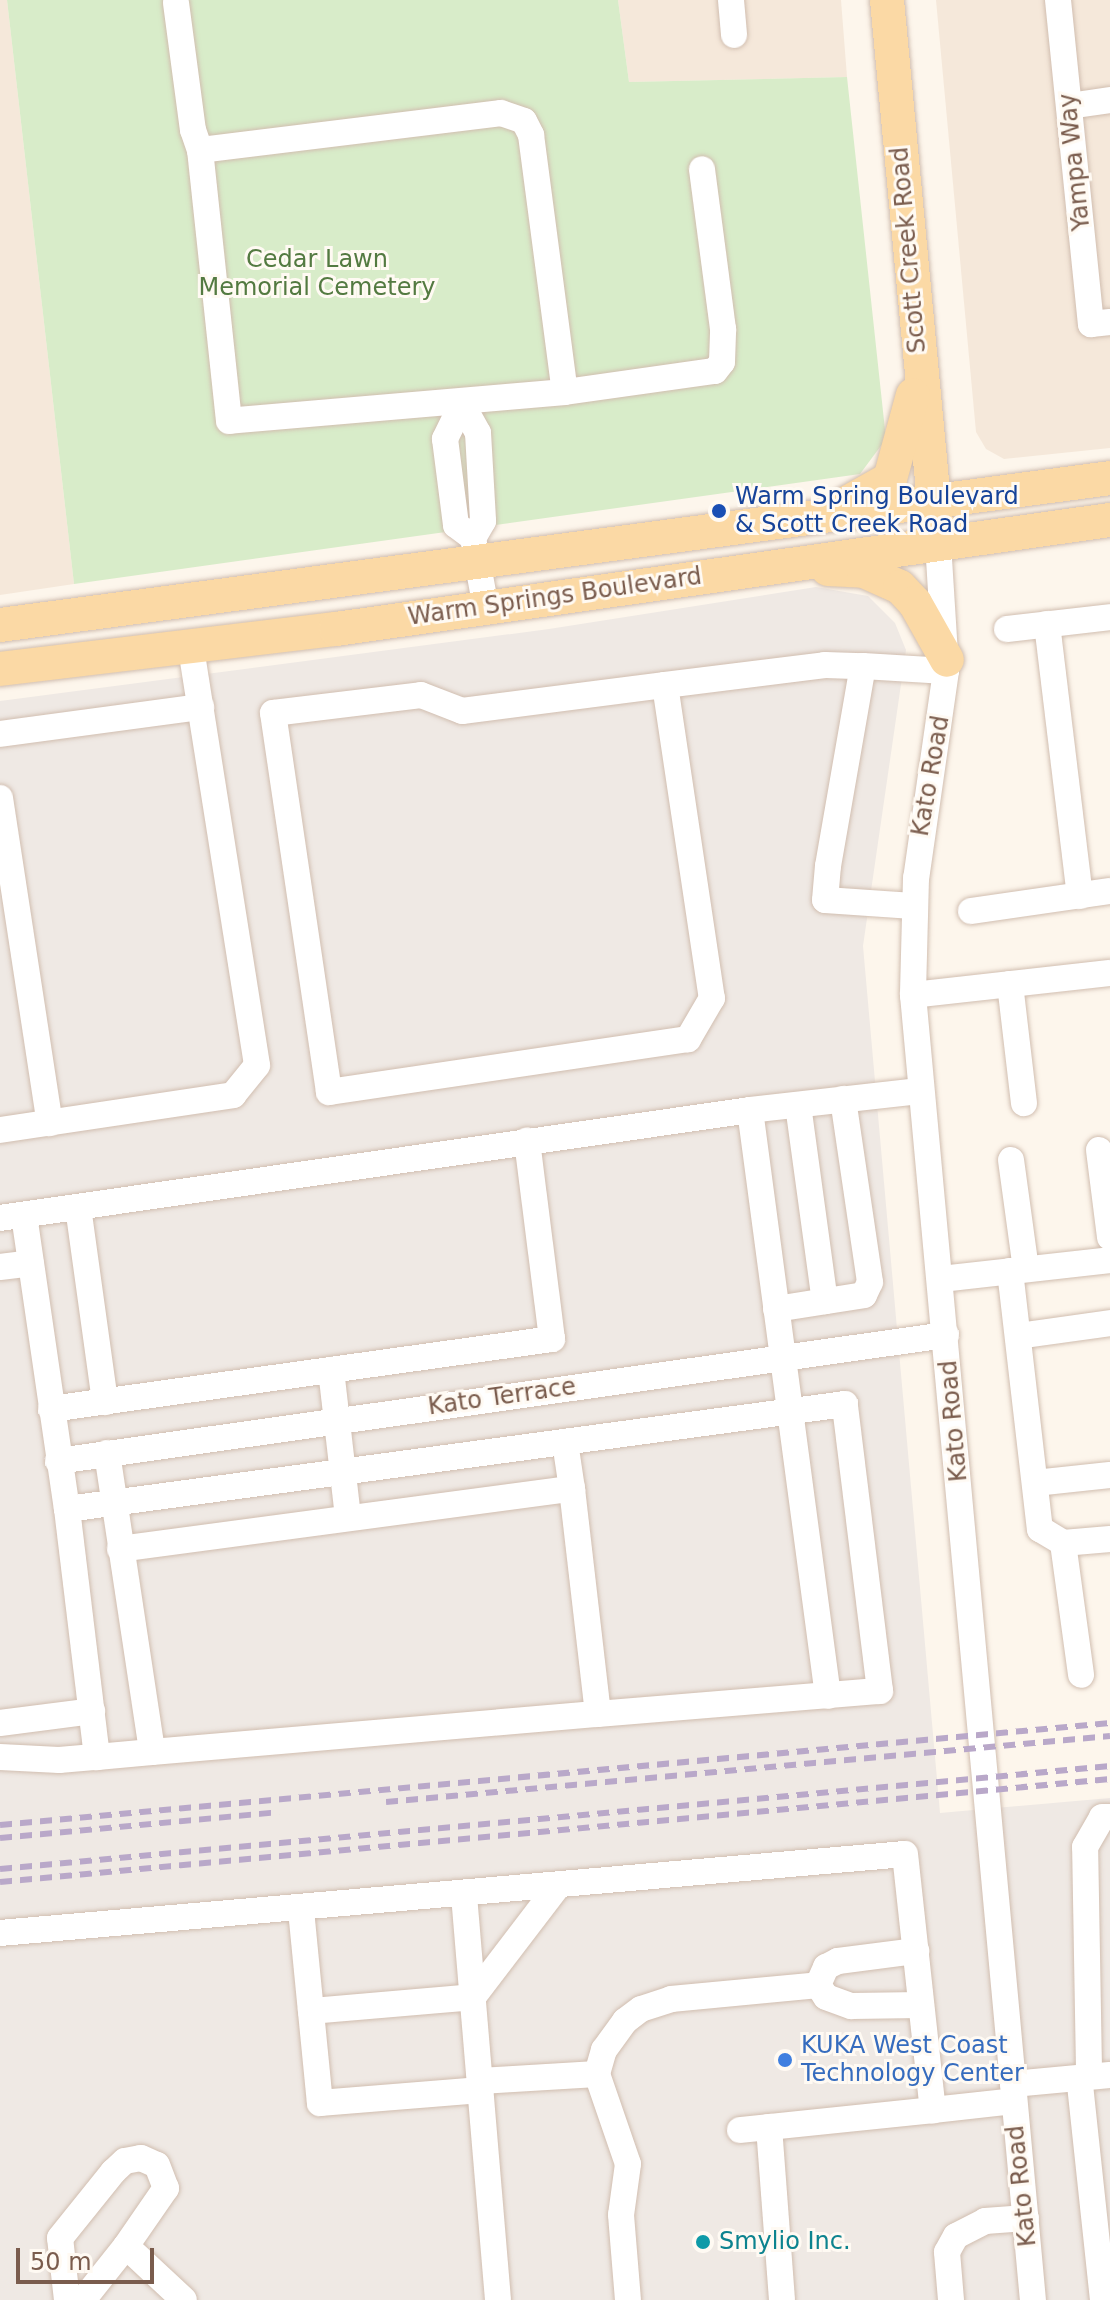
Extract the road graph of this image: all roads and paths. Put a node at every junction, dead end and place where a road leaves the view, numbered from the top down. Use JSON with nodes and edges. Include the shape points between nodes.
{"nodes":[{"id":1,"x":731,"y":0,"type":"edge"},
{"id":2,"x":887,"y":0,"type":"edge"},
{"id":3,"x":1058,"y":0,"type":"edge"},
{"id":4,"x":176,"y":3,"type":"dead end"},
{"id":5,"x":734,"y":35,"type":"dead end"},
{"id":6,"x":1110,"y":100,"type":"edge"},
{"id":7,"x":1069,"y":106,"type":"junction"},
{"id":8,"x":200,"y":150,"type":"junction"},
{"id":9,"x":702,"y":169,"type":"dead end"},
{"id":10,"x":1100,"y":323,"type":"edge"},
{"id":11,"x":919,"y":363,"type":"junction"},
{"id":12,"x":565,"y":392,"type":"junction"},
{"id":13,"x":462,"y":404,"type":"junction"},
{"id":14,"x":1110,"y":478,"type":"edge"},
{"id":15,"x":934,"y":500,"type":"junction"},
{"id":16,"x":809,"y":518,"type":"junction"},
{"id":17,"x":1110,"y":520,"type":"edge"},
{"id":18,"x":938,"y":543,"type":"junction"},
{"id":19,"x":475,"y":552,"type":"junction"},
{"id":20,"x":768,"y":565,"type":"junction"},
{"id":21,"x":486,"y":608,"type":"junction"},
{"id":22,"x":1110,"y":617,"type":"edge"},
{"id":23,"x":1047,"y":624,"type":"junction"},
{"id":24,"x":0,"y":625,"type":"edge"},
{"id":25,"x":1007,"y":629,"type":"dead end"},
{"id":26,"x":191,"y":646,"type":"junction"},
{"id":27,"x":863,"y":666,"type":"junction"},
{"id":28,"x":946,"y":666,"type":"junction"},
{"id":29,"x":0,"y":669,"type":"edge"},
{"id":30,"x":665,"y":685,"type":"junction"},
{"id":31,"x":201,"y":707,"type":"junction"},
{"id":32,"x":0,"y":734,"type":"edge"},
{"id":33,"x":0,"y":798,"type":"edge"},
{"id":34,"x":1110,"y":891,"type":"edge"},
{"id":35,"x":1080,"y":896,"type":"junction"},
{"id":36,"x":913,"y":906,"type":"junction"},
{"id":37,"x":971,"y":911,"type":"dead end"},
{"id":38,"x":1110,"y":973,"type":"edge"},
{"id":39,"x":1010,"y":984,"type":"junction"},
{"id":40,"x":913,"y":995,"type":"junction"},
{"id":41,"x":920,"y":1091,"type":"junction"},
{"id":42,"x":843,"y":1099,"type":"junction"},
{"id":43,"x":1024,"y":1103,"type":"dead end"},
{"id":44,"x":798,"y":1105,"type":"junction"},
{"id":45,"x":750,"y":1110,"type":"junction"},
{"id":46,"x":50,"y":1123,"type":"junction"},
{"id":47,"x":0,"y":1130,"type":"edge"},
{"id":48,"x":527,"y":1141,"type":"junction"},
{"id":49,"x":1099,"y":1150,"type":"dead end"},
{"id":50,"x":1011,"y":1160,"type":"dead end"},
{"id":51,"x":78,"y":1207,"type":"junction"},
{"id":52,"x":12,"y":1216,"type":"edge"},
{"id":53,"x":1110,"y":1237,"type":"edge"},
{"id":54,"x":1110,"y":1260,"type":"edge"},
{"id":55,"x":31,"y":1263,"type":"junction"},
{"id":56,"x":0,"y":1267,"type":"edge"},
{"id":57,"x":1018,"y":1270,"type":"junction"},
{"id":58,"x":941,"y":1279,"type":"junction"},
{"id":59,"x":825,"y":1301,"type":"junction"},
{"id":60,"x":776,"y":1309,"type":"junction"},
{"id":61,"x":1110,"y":1323,"type":"edge"},
{"id":62,"x":946,"y":1335,"type":"junction"},
{"id":63,"x":1018,"y":1336,"type":"junction"},
{"id":64,"x":783,"y":1358,"type":"junction"},
{"id":65,"x":331,"y":1370,"type":"junction"},
{"id":66,"x":105,"y":1402,"type":"junction"},
{"id":67,"x":51,"y":1409,"type":"junction"},
{"id":68,"x":790,"y":1411,"type":"junction"},
{"id":69,"x":337,"y":1420,"type":"junction"},
{"id":70,"x":565,"y":1442,"type":"junction"},
{"id":71,"x":107,"y":1453,"type":"junction"},
{"id":72,"x":58,"y":1461,"type":"junction"},
{"id":73,"x":343,"y":1472,"type":"junction"},
{"id":74,"x":1110,"y":1475,"type":"edge"},
{"id":75,"x":1035,"y":1483,"type":"junction"},
{"id":76,"x":572,"y":1489,"type":"junction"},
{"id":77,"x":112,"y":1503,"type":"junction"},
{"id":78,"x":67,"y":1509,"type":"junction"},
{"id":79,"x":348,"y":1516,"type":"junction"},
{"id":80,"x":1110,"y":1539,"type":"edge"},
{"id":81,"x":1063,"y":1543,"type":"junction"},
{"id":82,"x":120,"y":1549,"type":"junction"},
{"id":83,"x":1081,"y":1675,"type":"dead end"},
{"id":84,"x":828,"y":1696,"type":"junction"},
{"id":85,"x":92,"y":1711,"type":"junction"},
{"id":86,"x":598,"y":1714,"type":"junction"},
{"id":87,"x":0,"y":1723,"type":"edge"},
{"id":88,"x":152,"y":1752,"type":"junction"},
{"id":89,"x":0,"y":1757,"type":"edge"},
{"id":90,"x":97,"y":1757,"type":"junction"},
{"id":91,"x":1110,"y":1817,"type":"edge"},
{"id":92,"x":558,"y":1886,"type":"junction"},
{"id":93,"x":464,"y":1895,"type":"junction"},
{"id":94,"x":301,"y":1910,"type":"junction"},
{"id":95,"x":0,"y":1933,"type":"edge"},
{"id":96,"x":916,"y":1951,"type":"junction"},
{"id":97,"x":818,"y":1985,"type":"junction"},
{"id":98,"x":473,"y":1997,"type":"junction"},
{"id":99,"x":921,"y":2005,"type":"junction"},
{"id":100,"x":311,"y":2011,"type":"junction"},
{"id":101,"x":597,"y":2074,"type":"junction"},
{"id":102,"x":1097,"y":2077,"type":"edge"},
{"id":103,"x":480,"y":2086,"type":"junction"},
{"id":104,"x":1013,"y":2092,"type":"junction"},
{"id":105,"x":933,"y":2110,"type":"junction"},
{"id":106,"x":769,"y":2127,"type":"junction"},
{"id":107,"x":740,"y":2130,"type":"dead end"},
{"id":108,"x":1026,"y":2218,"type":"junction"},
{"id":109,"x":126,"y":2246,"type":"junction"},
{"id":110,"x":171,"y":2288,"type":"edge"},
{"id":111,"x":636,"y":2297,"type":"edge"},
{"id":112,"x":67,"y":2300,"type":"edge"},
{"id":113,"x":83,"y":2300,"type":"edge"},
{"id":114,"x":498,"y":2300,"type":"edge"},
{"id":115,"x":782,"y":2300,"type":"edge"},
{"id":116,"x":951,"y":2300,"type":"edge"},
{"id":117,"x":1033,"y":2300,"type":"edge"},
{"id":118,"x":1103,"y":2300,"type":"edge"}],
"edges":[{"from":1,"to":5,"type":"street"},
{"from":2,"to":11,"type":"main road","name":"Scott Creek Road"},
{"from":3,"to":7,"type":"street","name":"Yampa Way"},
{"from":4,"to":8,"type":"street"},
{"from":6,"to":7,"type":"street"},
{"from":7,"to":10,"type":"street","name":"Yampa Way"},
{"from":8,"to":12,"type":"street","via":[[501,113],[524,121],[531,135]]},
{"from":8,"to":13,"type":"street","via":[[229,421]]},
{"from":9,"to":12,"type":"street","via":[[723,329],[722,362],[715,371]]},
{"from":11,"to":15,"type":"main road","name":"Scott Creek Road"},
{"from":11,"to":16,"type":"main road","via":[[890,479],[874,492]]},
{"from":12,"to":13,"type":"street"},
{"from":13,"to":19,"type":"street","via":[[445,439],[456,525]]},
{"from":14,"to":15,"type":"main road","name":"Warm Springs Boulevard"},
{"from":15,"to":16,"type":"main road","name":"Warm Springs Boulevard"},
{"from":15,"to":18,"type":"main road","name":"Scott Creek Road"},
{"from":16,"to":19,"type":"main road","name":"Warm Springs Boulevard"},
{"from":17,"to":18,"type":"main road","name":"Warm Springs Boulevard"},
{"from":18,"to":20,"type":"main road","name":"Warm Springs Boulevard"},
{"from":18,"to":28,"type":"street","name":"Kato Road"},
{"from":19,"to":21,"type":"street"},
{"from":19,"to":24,"type":"main road","name":"Warm Springs Boulevard"},
{"from":20,"to":21,"type":"main road","name":"Warm Springs Boulevard"},
{"from":20,"to":28,"type":"main road","via":[[864,571],[900,587],[915,603]]},
{"from":21,"to":26,"type":"main road","name":"Warm Springs Boulevard"},
{"from":22,"to":23,"type":"street"},
{"from":23,"to":25,"type":"street"},
{"from":23,"to":35,"type":"street"},
{"from":26,"to":29,"type":"main road","name":"Warm Springs Boulevard"},
{"from":26,"to":31,"type":"street"},
{"from":27,"to":28,"type":"street"},
{"from":27,"to":30,"type":"street","via":[[825,665]]},
{"from":27,"to":36,"type":"street","via":[[825,900]]},
{"from":28,"to":36,"type":"street","name":"Kato Road"},
{"from":30,"to":30,"type":"street","via":[[462,711],[421,695],[273,713],[329,1092],[688,1039],[712,998]]},
{"from":31,"to":32,"type":"street"},
{"from":31,"to":46,"type":"street","via":[[257,1065],[233,1095]]},
{"from":33,"to":46,"type":"street"},
{"from":34,"to":35,"type":"street"},
{"from":35,"to":37,"type":"street"},
{"from":36,"to":40,"type":"street","name":"Kato Road"},
{"from":38,"to":39,"type":"street"},
{"from":39,"to":40,"type":"street"},
{"from":39,"to":43,"type":"street"},
{"from":40,"to":41,"type":"street","name":"Kato Road"},
{"from":41,"to":42,"type":"street"},
{"from":41,"to":58,"type":"street","name":"Kato Road"},
{"from":42,"to":44,"type":"street"},
{"from":42,"to":59,"type":"street","via":[[870,1282],[864,1295]]},
{"from":44,"to":45,"type":"street"},
{"from":44,"to":59,"type":"street"},
{"from":45,"to":48,"type":"street"},
{"from":45,"to":60,"type":"street"},
{"from":46,"to":47,"type":"street"},
{"from":48,"to":51,"type":"street"},
{"from":48,"to":65,"type":"street","via":[[552,1339]]},
{"from":49,"to":53,"type":"street"},
{"from":50,"to":57,"type":"street"},
{"from":51,"to":52,"type":"street"},
{"from":51,"to":66,"type":"street"},
{"from":52,"to":55,"type":"street"},
{"from":54,"to":57,"type":"street"},
{"from":55,"to":56,"type":"street"},
{"from":55,"to":67,"type":"street"},
{"from":57,"to":58,"type":"street"},
{"from":57,"to":63,"type":"street"},
{"from":58,"to":62,"type":"street","name":"Kato Road"},
{"from":59,"to":60,"type":"street"},
{"from":60,"to":64,"type":"street"},
{"from":61,"to":63,"type":"street"},
{"from":62,"to":64,"type":"street","name":"Kato Terrace"},
{"from":62,"to":104,"type":"street","name":"Kato Road"},
{"from":63,"to":75,"type":"street"},
{"from":64,"to":68,"type":"street"},
{"from":64,"to":69,"type":"street","name":"Kato Terrace"},
{"from":65,"to":66,"type":"street"},
{"from":65,"to":69,"type":"street"},
{"from":66,"to":67,"type":"street"},
{"from":67,"to":72,"type":"street"},
{"from":68,"to":70,"type":"street"},
{"from":68,"to":84,"type":"street"},
{"from":68,"to":84,"type":"street","via":[[845,1404],[880,1691]]},
{"from":69,"to":71,"type":"street","name":"Kato Terrace"},
{"from":69,"to":73,"type":"street"},
{"from":70,"to":73,"type":"street"},
{"from":70,"to":76,"type":"street"},
{"from":71,"to":72,"type":"street","name":"Kato Terrace"},
{"from":71,"to":77,"type":"street"},
{"from":72,"to":78,"type":"street"},
{"from":73,"to":77,"type":"street"},
{"from":73,"to":79,"type":"street"},
{"from":74,"to":75,"type":"street"},
{"from":75,"to":81,"type":"street","via":[[1040,1529]]},
{"from":76,"to":79,"type":"street"},
{"from":76,"to":86,"type":"street"},
{"from":77,"to":78,"type":"street"},
{"from":77,"to":82,"type":"street"},
{"from":78,"to":85,"type":"street"},
{"from":79,"to":82,"type":"street"},
{"from":80,"to":81,"type":"street"},
{"from":81,"to":83,"type":"street"},
{"from":82,"to":88,"type":"street"},
{"from":84,"to":86,"type":"street"},
{"from":85,"to":87,"type":"street"},
{"from":85,"to":90,"type":"street"},
{"from":86,"to":88,"type":"street"},
{"from":88,"to":90,"type":"street"},
{"from":89,"to":90,"type":"street"},
{"from":91,"to":102,"type":"street","via":[[1102,1817],[1085,1847],[1089,2070]]},
{"from":92,"to":93,"type":"street"},
{"from":92,"to":96,"type":"street","via":[[905,1854]]},
{"from":92,"to":98,"type":"street"},
{"from":93,"to":94,"type":"street"},
{"from":93,"to":98,"type":"street"},
{"from":94,"to":95,"type":"street"},
{"from":94,"to":100,"type":"street"},
{"from":96,"to":97,"type":"street","via":[[838,1961],[826,1967]]},
{"from":96,"to":99,"type":"street"},
{"from":97,"to":99,"type":"street","via":[[826,1997],[851,2006]]},
{"from":97,"to":101,"type":"street","via":[[671,1999],[641,2009],[613,2035]]},
{"from":98,"to":100,"type":"street"},
{"from":98,"to":103,"type":"street"},
{"from":99,"to":105,"type":"street"},
{"from":100,"to":103,"type":"street","via":[[320,2103]]},
{"from":101,"to":103,"type":"street"},
{"from":101,"to":111,"type":"street","via":[[603,2102],[627,2154],[621,2215]]},
{"from":102,"to":104,"type":"street"},
{"from":102,"to":118,"type":"street","via":[[1080,2085]]},
{"from":103,"to":114,"type":"street"},
{"from":104,"to":105,"type":"street"},
{"from":104,"to":108,"type":"street","name":"Kato Road"},
{"from":105,"to":106,"type":"street"},
{"from":106,"to":107,"type":"street"},
{"from":106,"to":115,"type":"street"},
{"from":108,"to":116,"type":"street","via":[[985,2221],[956,2236],[947,2252]]},
{"from":108,"to":117,"type":"street","name":"Kato Road"},
{"from":109,"to":110,"type":"street"},
{"from":109,"to":112,"type":"street","via":[[166,2188],[157,2165],[141,2158],[125,2161],[113,2172],[60,2238]]},
{"from":109,"to":113,"type":"street"}]}
